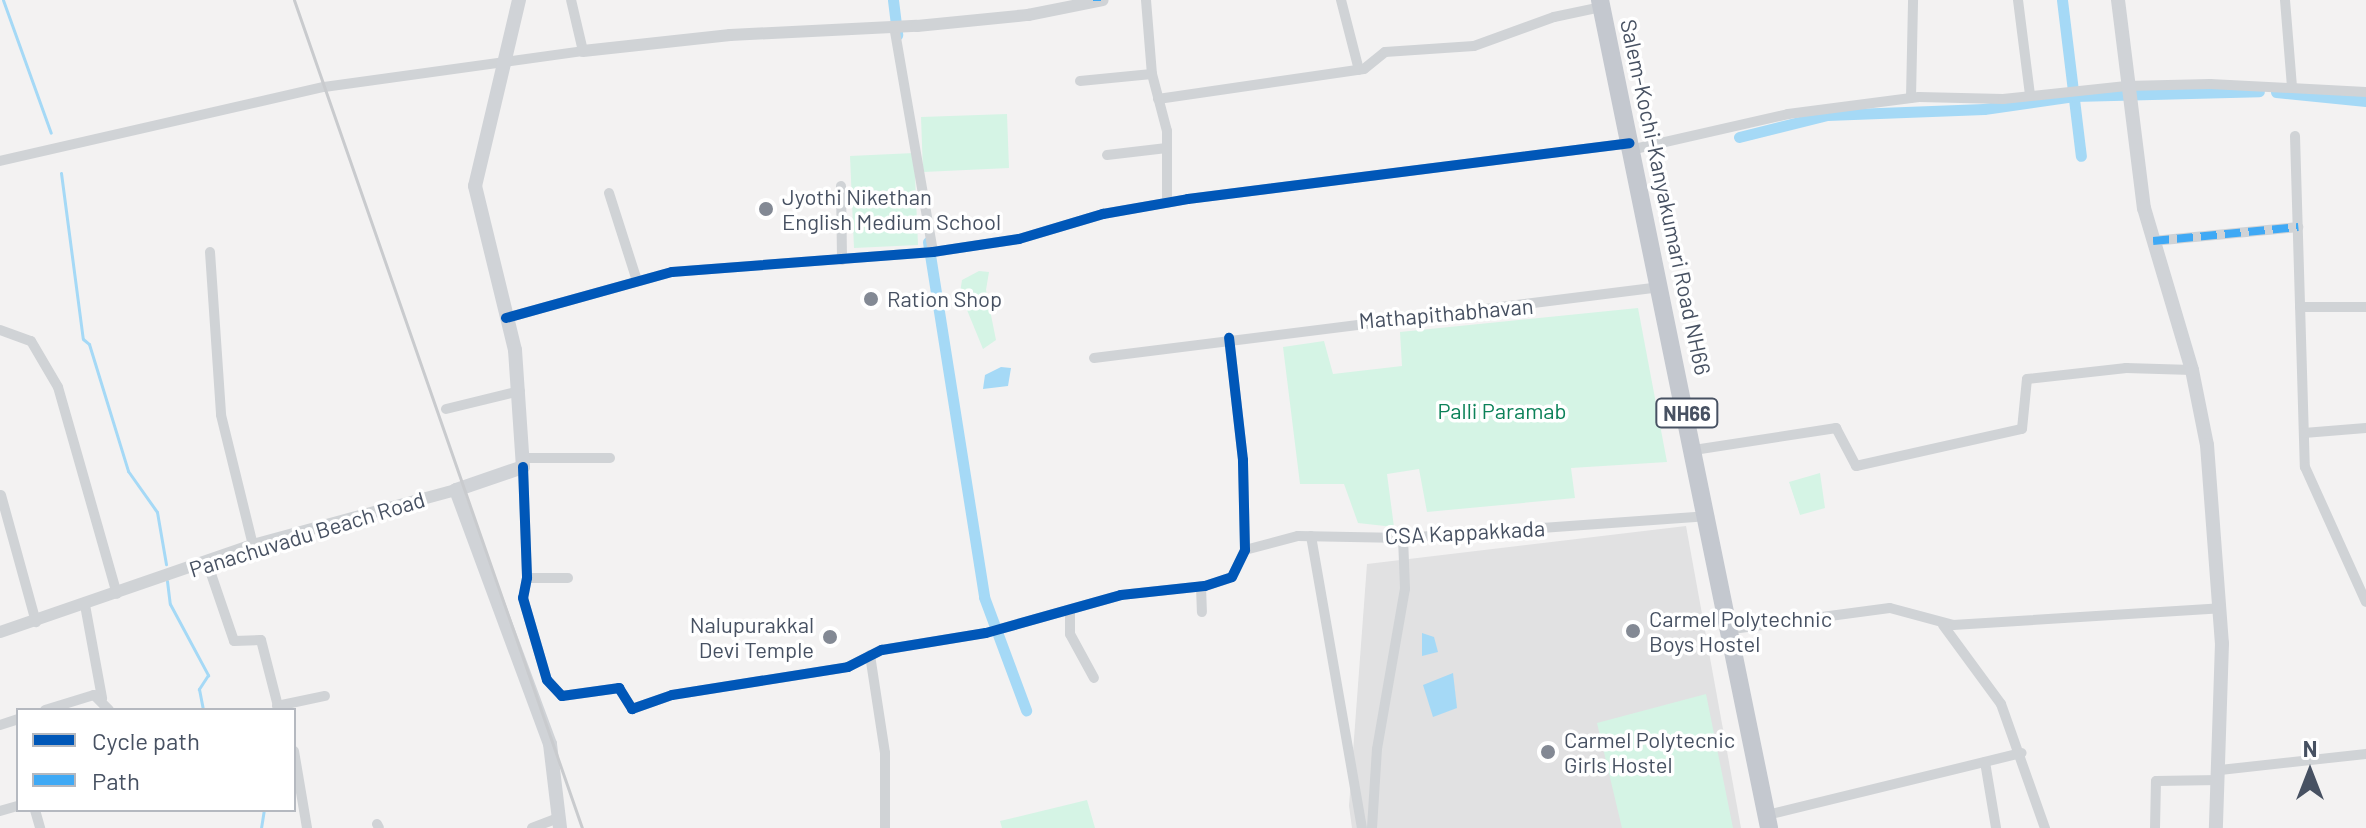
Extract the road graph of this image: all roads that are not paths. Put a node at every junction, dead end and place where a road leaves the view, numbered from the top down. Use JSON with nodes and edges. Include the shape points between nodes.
{"nodes":[{"id":1,"x":519,"y":0,"type":"edge"},
{"id":2,"x":571,"y":0,"type":"edge"},
{"id":3,"x":1099,"y":0,"type":"edge"},
{"id":4,"x":1146,"y":0,"type":"edge"},
{"id":5,"x":1341,"y":0,"type":"edge"},
{"id":6,"x":1913,"y":0,"type":"edge"},
{"id":7,"x":2018,"y":0,"type":"edge"},
{"id":8,"x":2118,"y":0,"type":"edge"},
{"id":9,"x":2285,"y":0,"type":"edge"},
{"id":10,"x":1601,"y":3,"type":"edge"},
{"id":11,"x":896,"y":26,"type":"junction"},
{"id":12,"x":583,"y":51,"type":"junction"},
{"id":13,"x":502,"y":63,"type":"junction"},
{"id":14,"x":1359,"y":70,"type":"junction"},
{"id":15,"x":1152,"y":74,"type":"junction"},
{"id":16,"x":1080,"y":81,"type":"dead end"},
{"id":17,"x":2292,"y":87,"type":"junction"},
{"id":18,"x":2127,"y":91,"type":"junction"},
{"id":19,"x":2366,"y":92,"type":"edge"},
{"id":20,"x":2030,"y":95,"type":"junction"},
{"id":21,"x":1911,"y":98,"type":"junction"},
{"id":22,"x":1158,"y":99,"type":"junction"},
{"id":23,"x":2295,"y":136,"type":"dead end"},
{"id":24,"x":1629,"y":147,"type":"junction"},
{"id":25,"x":1167,"y":148,"type":"junction"},
{"id":26,"x":1107,"y":155,"type":"dead end"},
{"id":27,"x":0,"y":161,"type":"edge"},
{"id":28,"x":841,"y":186,"type":"dead end"},
{"id":29,"x":609,"y":193,"type":"dead end"},
{"id":30,"x":1167,"y":203,"type":"junction"},
{"id":31,"x":2298,"y":227,"type":"junction"},
{"id":32,"x":2153,"y":241,"type":"junction"},
{"id":33,"x":210,"y":252,"type":"dead end"},
{"id":34,"x":930,"y":253,"type":"junction"},
{"id":35,"x":842,"y":260,"type":"junction"},
{"id":36,"x":637,"y":281,"type":"junction"},
{"id":37,"x":1663,"y":287,"type":"junction"},
{"id":38,"x":2300,"y":307,"type":"junction"},
{"id":39,"x":2366,"y":307,"type":"edge"},
{"id":40,"x":506,"y":318,"type":"junction"},
{"id":41,"x":0,"y":330,"type":"edge"},
{"id":42,"x":1229,"y":338,"type":"junction"},
{"id":43,"x":1094,"y":358,"type":"dead end"},
{"id":44,"x":2192,"y":370,"type":"junction"},
{"id":45,"x":520,"y":391,"type":"junction"},
{"id":46,"x":446,"y":409,"type":"dead end"},
{"id":47,"x":2366,"y":428,"type":"edge"},
{"id":48,"x":2304,"y":433,"type":"junction"},
{"id":49,"x":1694,"y":450,"type":"junction"},
{"id":50,"x":610,"y":458,"type":"dead end"},
{"id":51,"x":523,"y":462,"type":"junction"},
{"id":52,"x":456,"y":490,"type":"junction"},
{"id":53,"x":1,"y":495,"type":"edge"},
{"id":54,"x":1709,"y":516,"type":"junction"},
{"id":55,"x":1311,"y":536,"type":"junction"},
{"id":56,"x":1403,"y":538,"type":"junction"},
{"id":57,"x":253,"y":545,"type":"junction"},
{"id":58,"x":1245,"y":550,"type":"junction"},
{"id":59,"x":207,"y":562,"type":"junction"},
{"id":60,"x":527,"y":578,"type":"junction"},
{"id":61,"x":568,"y":578,"type":"dead end"},
{"id":62,"x":1201,"y":586,"type":"junction"},
{"id":63,"x":117,"y":594,"type":"junction"},
{"id":64,"x":2366,"y":602,"type":"edge"},
{"id":65,"x":85,"y":605,"type":"junction"},
{"id":66,"x":2220,"y":608,"type":"junction"},
{"id":67,"x":1070,"y":610,"type":"junction"},
{"id":68,"x":1202,"y":612,"type":"dead end"},
{"id":69,"x":36,"y":622,"type":"junction"},
{"id":70,"x":1943,"y":625,"type":"junction"},
{"id":71,"x":1732,"y":629,"type":"junction"},
{"id":72,"x":0,"y":632,"type":"edge"},
{"id":73,"x":870,"y":655,"type":"junction"},
{"id":74,"x":1094,"y":678,"type":"dead end"},
{"id":75,"x":325,"y":696,"type":"dead end"},
{"id":76,"x":102,"y":698,"type":"junction"},
{"id":77,"x":51,"y":708,"type":"edge"},
{"id":78,"x":108,"y":708,"type":"edge"},
{"id":79,"x":278,"y":708,"type":"edge"},
{"id":80,"x":2022,"y":753,"type":"junction"},
{"id":81,"x":2366,"y":754,"type":"edge"},
{"id":82,"x":1985,"y":762,"type":"junction"},
{"id":83,"x":296,"y":763,"type":"edge"},
{"id":84,"x":2219,"y":775,"type":"junction"},
{"id":85,"x":1768,"y":822,"type":"edge"},
{"id":86,"x":559,"y":823,"type":"edge"},
{"id":87,"x":307,"y":828,"type":"edge"},
{"id":88,"x":532,"y":828,"type":"edge"},
{"id":89,"x":885,"y":828,"type":"edge"},
{"id":90,"x":1362,"y":828,"type":"edge"},
{"id":91,"x":1372,"y":828,"type":"edge"},
{"id":92,"x":1996,"y":828,"type":"edge"},
{"id":93,"x":2045,"y":828,"type":"edge"},
{"id":94,"x":2155,"y":828,"type":"edge"},
{"id":95,"x":2216,"y":828,"type":"edge"}],
"edges":[{"from":1,"to":13,"type":"main road"},
{"from":2,"to":12,"type":"street"},
{"from":3,"to":11,"type":"street","via":[[1028,15]]},
{"from":4,"to":15,"type":"street"},
{"from":5,"to":14,"type":"street"},
{"from":6,"to":21,"type":"street"},
{"from":7,"to":20,"type":"street"},
{"from":8,"to":18,"type":"main road"},
{"from":9,"to":17,"type":"street"},
{"from":10,"to":14,"type":"street","via":[[1474,46],[1385,52]]},
{"from":10,"to":24,"type":"highway","name":"Salem-Kochi-Kanyakumari Road NH66","number":"NH66"},
{"from":11,"to":12,"type":"street","via":[[730,35]]},
{"from":11,"to":34,"type":"street"},
{"from":12,"to":13,"type":"street"},
{"from":13,"to":27,"type":"street","via":[[324,87]]},
{"from":13,"to":40,"type":"main road","via":[[475,186]]},
{"from":14,"to":22,"type":"street"},
{"from":15,"to":16,"type":"street"},
{"from":15,"to":22,"type":"street"},
{"from":17,"to":18,"type":"street"},
{"from":17,"to":19,"type":"street"},
{"from":18,"to":20,"type":"street","via":[[2078,89]]},
{"from":18,"to":32,"type":"main road"},
{"from":20,"to":21,"type":"street"},
{"from":21,"to":24,"type":"street","via":[[1788,114]]},
{"from":22,"to":25,"type":"street"},
{"from":23,"to":31,"type":"street"},
{"from":24,"to":30,"type":"street"},
{"from":24,"to":37,"type":"highway","name":"Salem-Kochi-Kanyakumari Road NH66","number":"NH66"},
{"from":25,"to":26,"type":"street"},
{"from":25,"to":30,"type":"street"},
{"from":28,"to":35,"type":"street"},
{"from":29,"to":36,"type":"street"},
{"from":30,"to":34,"type":"street","via":[[1019,239]]},
{"from":31,"to":32,"type":"street"},
{"from":31,"to":38,"type":"street"},
{"from":32,"to":44,"type":"main road"},
{"from":33,"to":57,"type":"street","via":[[221,415]]},
{"from":34,"to":35,"type":"street"},
{"from":35,"to":36,"type":"street","via":[[722,265]]},
{"from":36,"to":40,"type":"street"},
{"from":37,"to":42,"type":"street","name":"Mathapithabhavan","via":[[1478,314],[1356,321]]},
{"from":37,"to":49,"type":"highway","name":"Salem-Kochi-Kanyakumari Road NH66","number":"NH66"},
{"from":38,"to":39,"type":"street"},
{"from":38,"to":48,"type":"street"},
{"from":40,"to":45,"type":"main road"},
{"from":41,"to":63,"type":"street","via":[[31,341],[58,387]]},
{"from":42,"to":43,"type":"street","name":"Mathapithabhavan"},
{"from":42,"to":58,"type":"street","via":[[1243,460]]},
{"from":44,"to":49,"type":"street","via":[[2126,368],[2027,379],[2022,429],[1856,466],[1836,428]]},
{"from":44,"to":66,"type":"main road","via":[[2207,445]]},
{"from":45,"to":46,"type":"street"},
{"from":45,"to":51,"type":"main road"},
{"from":47,"to":48,"type":"street"},
{"from":48,"to":64,"type":"street","via":[[2307,476],[2350,557]]},
{"from":49,"to":54,"type":"highway","name":"Salem-Kochi-Kanyakumari Road NH66","number":"NH66"},
{"from":50,"to":51,"type":"street"},
{"from":51,"to":52,"type":"main road","name":"Panachuvadu Beach Road"},
{"from":51,"to":60,"type":"street"},
{"from":52,"to":57,"type":"street","name":"Panachuvadu Beach Road"},
{"from":52,"to":86,"type":"main road","via":[[550,744]]},
{"from":53,"to":69,"type":"street"},
{"from":54,"to":56,"type":"street","name":"CSA Kappakkada"},
{"from":54,"to":71,"type":"highway","name":"Salem-Kochi-Kanyakumari Road NH66","number":"NH66"},
{"from":55,"to":56,"type":"street","name":"CSA Kappakkada"},
{"from":55,"to":58,"type":"street","name":"CSA Kappakkada"},
{"from":55,"to":90,"type":"street"},
{"from":56,"to":91,"type":"street","via":[[1405,589],[1377,749]]},
{"from":57,"to":59,"type":"street","name":"Panachuvadu Beach Road"},
{"from":58,"to":62,"type":"street","via":[[1232,577]]},
{"from":59,"to":63,"type":"street","name":"Panachuvadu Beach Road"},
{"from":59,"to":79,"type":"street","via":[[234,641],[261,640]]},
{"from":60,"to":61,"type":"street"},
{"from":60,"to":73,"type":"street","via":[[523,598],[536,647],[547,680],[562,696],[619,688],[632,709],[672,695],[848,667]]},
{"from":62,"to":67,"type":"street","via":[[1121,595]]},
{"from":62,"to":68,"type":"street"},
{"from":63,"to":65,"type":"street","name":"Panachuvadu Beach Road"},
{"from":65,"to":69,"type":"street","name":"Panachuvadu Beach Road"},
{"from":65,"to":76,"type":"street"},
{"from":66,"to":70,"type":"street"},
{"from":66,"to":84,"type":"main road"},
{"from":67,"to":73,"type":"street"},
{"from":67,"to":74,"type":"street","via":[[1070,634]]},
{"from":69,"to":72,"type":"street","name":"Panachuvadu Beach Road"},
{"from":70,"to":71,"type":"street","via":[[1890,608]]},
{"from":70,"to":80,"type":"street","via":[[2001,704]]},
{"from":71,"to":85,"type":"highway","name":"Salem-Kochi-Kanyakumari Road NH66","number":"NH66"},
{"from":73,"to":89,"type":"street","via":[[885,753]]},
{"from":75,"to":79,"type":"street"},
{"from":76,"to":77,"type":"street","via":[[85,696]]},
{"from":76,"to":78,"type":"street"},
{"from":80,"to":82,"type":"street"},
{"from":80,"to":93,"type":"street"},
{"from":81,"to":84,"type":"street"},
{"from":82,"to":85,"type":"street"},
{"from":82,"to":92,"type":"street"},
{"from":83,"to":87,"type":"street"},
{"from":84,"to":94,"type":"street","via":[[2156,781]]},
{"from":84,"to":95,"type":"main road"},
{"from":86,"to":88,"type":"street"}]}
